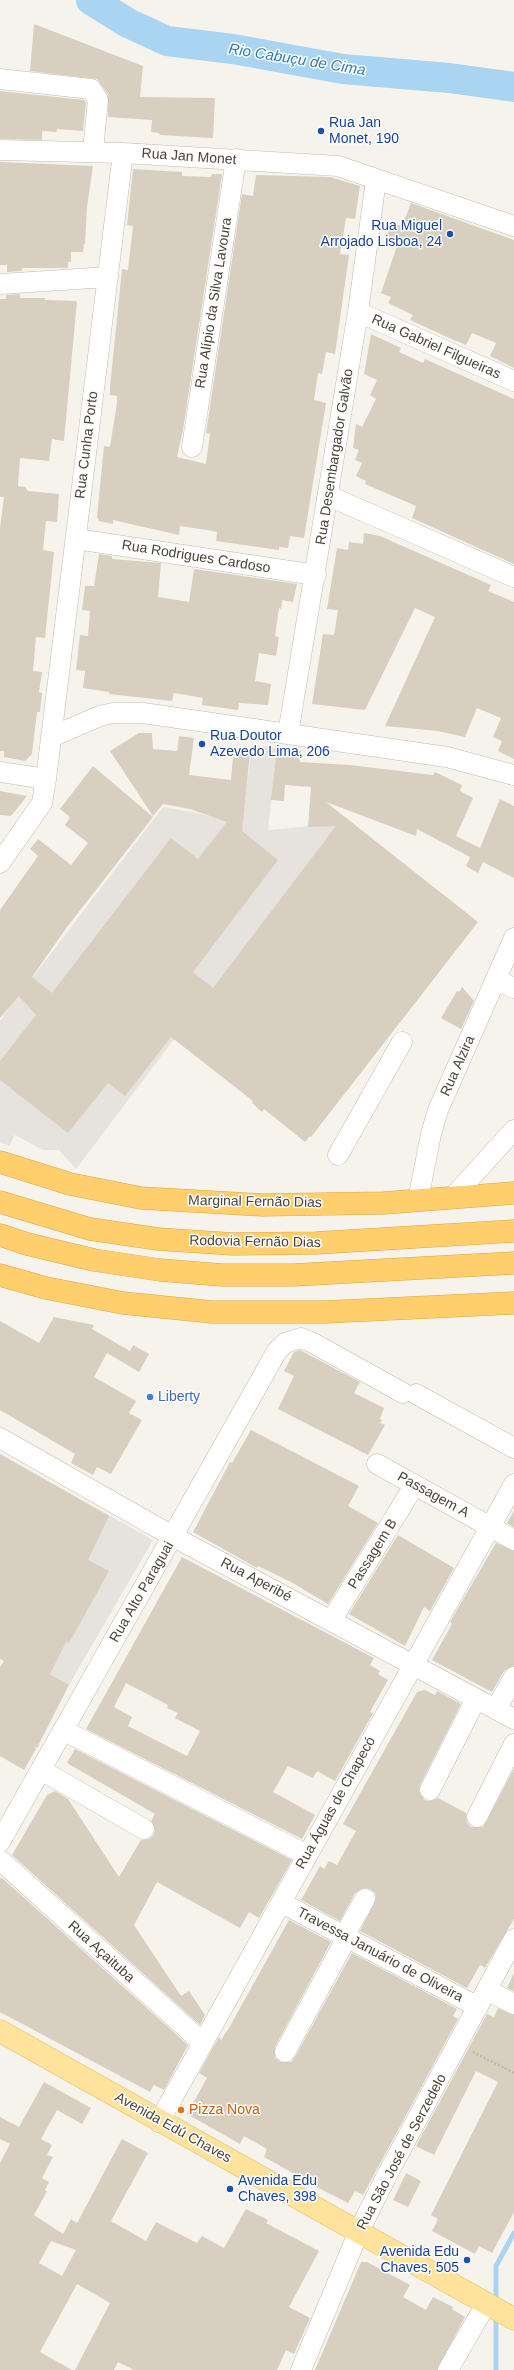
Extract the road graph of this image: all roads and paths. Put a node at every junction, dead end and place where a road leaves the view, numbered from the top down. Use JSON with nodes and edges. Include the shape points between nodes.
{"nodes":[{"id":1,"x":0,"y":79,"type":"edge"},
{"id":2,"x":0,"y":150,"type":"edge"},
{"id":3,"x":93,"y":151,"type":"junction"},
{"id":4,"x":123,"y":152,"type":"junction"},
{"id":5,"x":236,"y":159,"type":"junction"},
{"id":6,"x":376,"y":180,"type":"junction"},
{"id":7,"x":514,"y":226,"type":"edge"},
{"id":8,"x":108,"y":277,"type":"junction"},
{"id":9,"x":0,"y":284,"type":"edge"},
{"id":10,"x":358,"y":312,"type":"junction"},
{"id":11,"x":514,"y":381,"type":"edge"},
{"id":12,"x":192,"y":447,"type":"dead end"},
{"id":13,"x":329,"y":496,"type":"junction"},
{"id":14,"x":76,"y":539,"type":"junction"},
{"id":15,"x":316,"y":575,"type":"junction"},
{"id":16,"x":514,"y":577,"type":"edge"},
{"id":17,"x":288,"y":734,"type":"junction"},
{"id":18,"x":52,"y":737,"type":"junction"},
{"id":19,"x":0,"y":772,"type":"edge"},
{"id":20,"x":514,"y":775,"type":"edge"},
{"id":21,"x":46,"y":779,"type":"junction"},
{"id":22,"x":0,"y":863,"type":"edge"},
{"id":23,"x":514,"y":938,"type":"edge"},
{"id":24,"x":505,"y":984,"type":"edge"},
{"id":25,"x":402,"y":1042,"type":"dead end"},
{"id":26,"x":514,"y":1130,"type":"edge"},
{"id":27,"x":338,"y":1155,"type":"dead end"},
{"id":28,"x":0,"y":1162,"type":"edge"},
{"id":29,"x":514,"y":1193,"type":"edge"},
{"id":30,"x":453,"y":1197,"type":"junction"},
{"id":31,"x":418,"y":1200,"type":"junction"},
{"id":32,"x":0,"y":1202,"type":"edge"},
{"id":33,"x":514,"y":1231,"type":"edge"},
{"id":34,"x":0,"y":1235,"type":"edge"},
{"id":35,"x":514,"y":1263,"type":"edge"},
{"id":36,"x":0,"y":1275,"type":"edge"},
{"id":37,"x":514,"y":1303,"type":"edge"},
{"id":38,"x":0,"y":1438,"type":"edge"},
{"id":39,"x":514,"y":1448,"type":"edge"},
{"id":40,"x":377,"y":1464,"type":"dead end"},
{"id":41,"x":514,"y":1484,"type":"edge"},
{"id":42,"x":414,"y":1486,"type":"junction"},
{"id":43,"x":490,"y":1526,"type":"junction"},
{"id":44,"x":174,"y":1537,"type":"junction"},
{"id":45,"x":514,"y":1540,"type":"edge"},
{"id":46,"x":331,"y":1621,"type":"junction"},
{"id":47,"x":413,"y":1665,"type":"junction"},
{"id":48,"x":514,"y":1677,"type":"edge"},
{"id":49,"x":476,"y":1699,"type":"junction"},
{"id":50,"x":496,"y":1709,"type":"junction"},
{"id":51,"x":514,"y":1719,"type":"edge"},
{"id":52,"x":64,"y":1730,"type":"junction"},
{"id":53,"x":514,"y":1744,"type":"edge"},
{"id":54,"x":41,"y":1770,"type":"junction"},
{"id":55,"x":430,"y":1790,"type":"dead end"},
{"id":56,"x":477,"y":1817,"type":"dead end"},
{"id":57,"x":144,"y":1829,"type":"dead end"},
{"id":58,"x":0,"y":1842,"type":"edge"},
{"id":59,"x":307,"y":1855,"type":"junction"},
{"id":60,"x":0,"y":1860,"type":"edge"},
{"id":61,"x":365,"y":1898,"type":"dead end"},
{"id":62,"x":282,"y":1903,"type":"junction"},
{"id":63,"x":346,"y":1937,"type":"junction"},
{"id":64,"x":514,"y":1939,"type":"edge"},
{"id":65,"x":483,"y":1999,"type":"junction"},
{"id":66,"x":514,"y":2004,"type":"edge"},
{"id":67,"x":0,"y":2031,"type":"edge"},
{"id":68,"x":203,"y":2043,"type":"junction"},
{"id":69,"x":458,"y":2045,"type":"junction"},
{"id":70,"x":285,"y":2052,"type":"dead end"},
{"id":71,"x":514,"y":2073,"type":"edge"},
{"id":72,"x":159,"y":2122,"type":"junction"},
{"id":73,"x":359,"y":2232,"type":"junction"},
{"id":74,"x":499,"y":2311,"type":"edge"},
{"id":75,"x":301,"y":2370,"type":"edge"},
{"id":76,"x":448,"y":2370,"type":"edge"}],
"edges":[{"from":1,"to":3,"type":"street","via":[[91,89],[98,100]]},
{"from":2,"to":3,"type":"street","name":"Rua Jan Monet"},
{"from":3,"to":4,"type":"street","name":"Rua Jan Monet"},
{"from":4,"to":5,"type":"street","name":"Rua Jan Monet"},
{"from":4,"to":8,"type":"street","name":"Rua Cunha Porto"},
{"from":5,"to":6,"type":"street","name":"Rua Jan Monet","via":[[338,166]]},
{"from":5,"to":12,"type":"street","name":"Rua Alípio da Silva Lavoura"},
{"from":6,"to":7,"type":"street","name":"Rua Jan Monet"},
{"from":6,"to":10,"type":"street","name":"Rua Desembargador Galvão"},
{"from":8,"to":9,"type":"street"},
{"from":8,"to":14,"type":"street","name":"Rua Cunha Porto"},
{"from":10,"to":11,"type":"street","name":"Rua Gabriel Filgueiras"},
{"from":10,"to":13,"type":"street","name":"Rua Desembargador Galvão"},
{"from":13,"to":15,"type":"street","name":"Rua Desembargador Galvão"},
{"from":13,"to":16,"type":"street"},
{"from":14,"to":15,"type":"street","name":"Rua Rodrigues Cardoso"},
{"from":14,"to":18,"type":"street","name":"Rua Cunha Porto"},
{"from":15,"to":17,"type":"street","name":"Rua Desembargador Galvão"},
{"from":17,"to":18,"type":"street","via":[[157,715],[113,713],[82,722]]},
{"from":17,"to":20,"type":"street","via":[[447,757]]},
{"from":18,"to":21,"type":"street","name":"Rua Cunha Porto"},
{"from":19,"to":21,"type":"street"},
{"from":21,"to":22,"type":"street","name":"Rua Cunha Porto","via":[[42,803]]},
{"from":23,"to":24,"type":"street","name":"Rua Alzira"},
{"from":24,"to":31,"type":"street","name":"Rua Alzira","via":[[438,1110]]},
{"from":25,"to":27,"type":"street"},
{"from":26,"to":30,"type":"street"},
{"from":28,"to":31,"type":"highway","name":"Marginal Fernão Dias","via":[[70,1184],[141,1198],[262,1205]]},
{"from":29,"to":30,"type":"highway","name":"Marginal Fernão Dias"},
{"from":30,"to":31,"type":"highway","name":"Marginal Fernão Dias"},
{"from":32,"to":33,"type":"highway","name":"Rodovia Fernão Dias","via":[[90,1229],[158,1239],[226,1243],[316,1243]]},
{"from":34,"to":35,"type":"highway","via":[[94,1260],[160,1270],[222,1275],[293,1275]]},
{"from":36,"to":37,"type":"highway","via":[[46,1288],[123,1303],[212,1312],[325,1312]]},
{"from":38,"to":44,"type":"street","name":"Rua Aperibé"},
{"from":39,"to":44,"type":"street","name":"Rua Alto Paraguai","via":[[312,1343],[301,1338],[285,1342],[269,1362]]},
{"from":40,"to":42,"type":"street","name":"Passagem A"},
{"from":41,"to":43,"type":"street","name":"Rua Águas de Chapecó"},
{"from":42,"to":43,"type":"street","name":"Passagem A"},
{"from":42,"to":46,"type":"street","name":"Passagem B"},
{"from":43,"to":45,"type":"street","name":"Passagem A"},
{"from":43,"to":47,"type":"street","name":"Rua Águas de Chapecó"},
{"from":44,"to":46,"type":"street","name":"Rua Aperibé"},
{"from":44,"to":52,"type":"street","name":"Rua Alto Paraguai"},
{"from":46,"to":47,"type":"street","name":"Rua Aperibé"},
{"from":47,"to":49,"type":"street","name":"Rua Aperibé"},
{"from":47,"to":59,"type":"street","name":"Rua Águas de Chapecó"},
{"from":48,"to":50,"type":"street"},
{"from":49,"to":50,"type":"street","name":"Rua Aperibé"},
{"from":49,"to":55,"type":"street"},
{"from":50,"to":51,"type":"street","name":"Rua Aperibé"},
{"from":52,"to":54,"type":"street","name":"Rua Alto Paraguai"},
{"from":52,"to":59,"type":"street"},
{"from":53,"to":56,"type":"street"},
{"from":54,"to":57,"type":"street"},
{"from":54,"to":58,"type":"street","name":"Rua Alto Paraguai"},
{"from":59,"to":62,"type":"street","name":"Rua Águas de Chapecó"},
{"from":60,"to":68,"type":"street","name":"Rua Açaituba"},
{"from":61,"to":63,"type":"street"},
{"from":62,"to":63,"type":"street","name":"Travessa Januário de Oliveira"},
{"from":62,"to":68,"type":"street","name":"Rua Águas de Chapecó"},
{"from":63,"to":65,"type":"street","name":"Travessa Januário de Oliveira"},
{"from":63,"to":70,"type":"street"},
{"from":64,"to":65,"type":"street","name":"Rua São José de Serzedelo"},
{"from":65,"to":66,"type":"street","name":"Travessa Januário de Oliveira"},
{"from":65,"to":69,"type":"street","name":"Rua São José de Serzedelo"},
{"from":67,"to":72,"type":"main road","name":"Avenida Edú Chaves"},
{"from":68,"to":72,"type":"street","name":"Rua Águas de Chapecó"},
{"from":69,"to":71,"type":"path"},
{"from":69,"to":73,"type":"street","name":"Rua São José de Serzedelo"},
{"from":72,"to":73,"type":"main road","name":"Avenida Edú Chaves"},
{"from":73,"to":74,"type":"main road","name":"Avenida Edú Chaves"},
{"from":73,"to":75,"type":"street","name":"Rua São José de Serzedelo"},
{"from":74,"to":76,"type":"street"}]}
